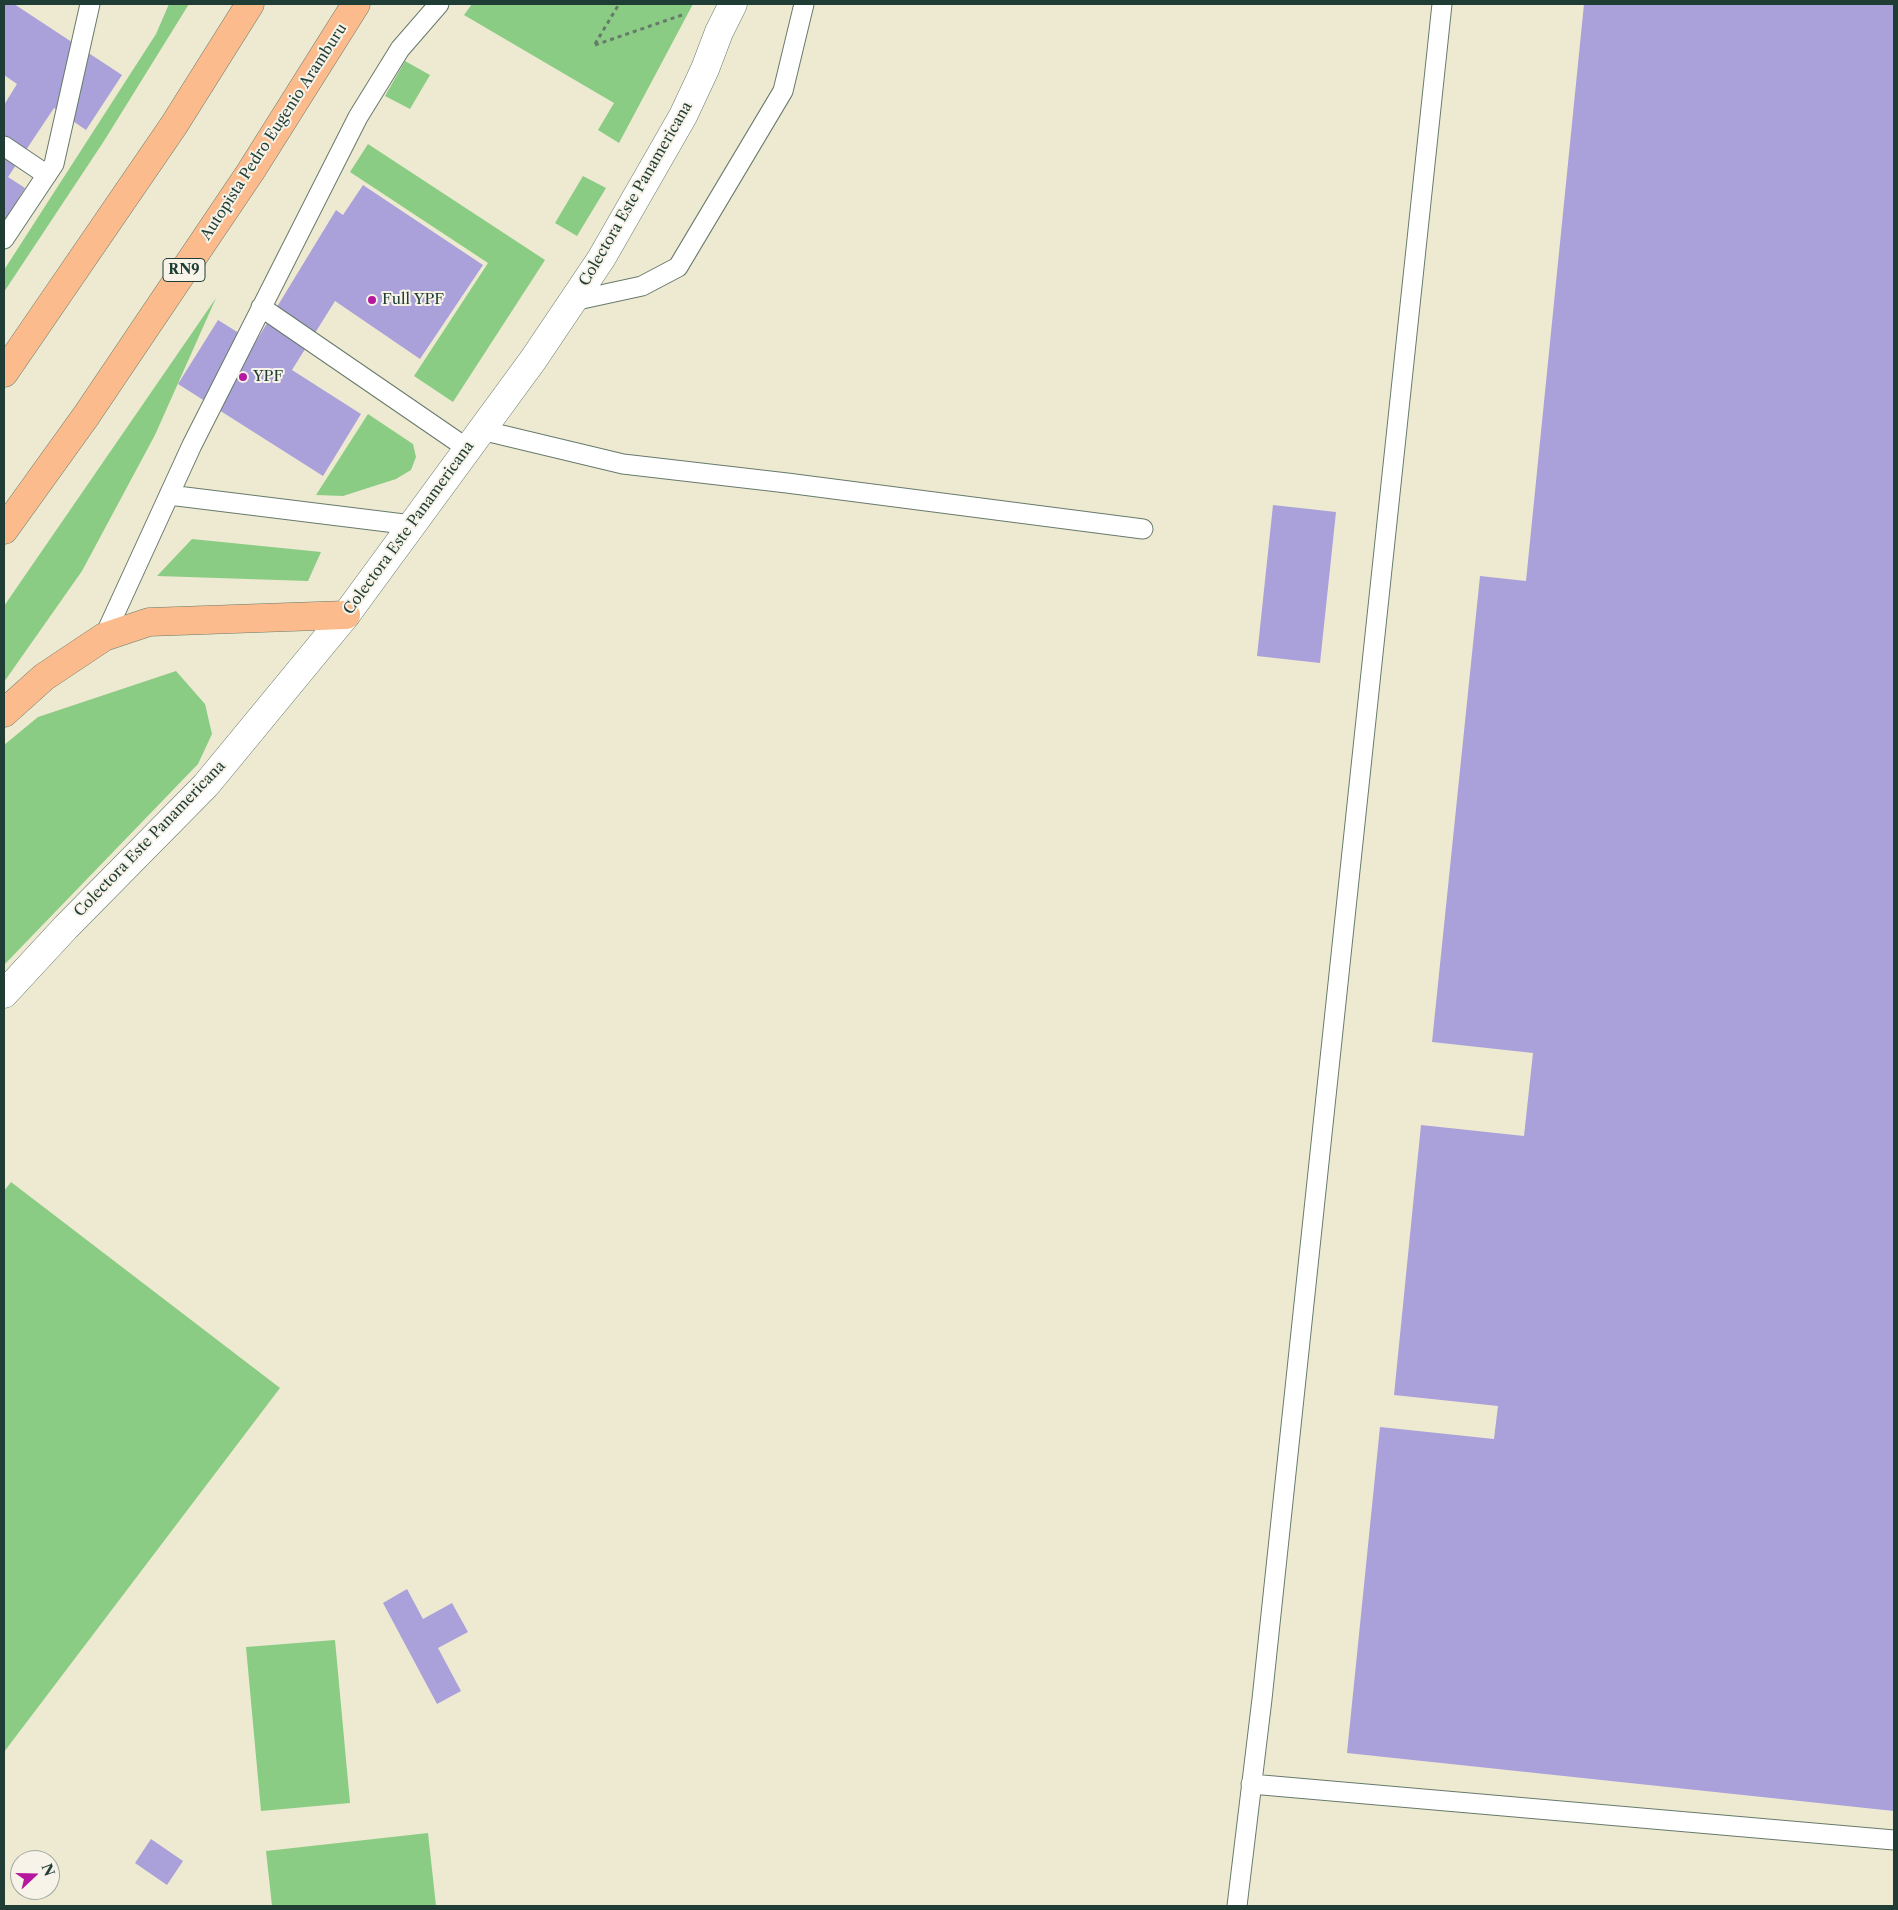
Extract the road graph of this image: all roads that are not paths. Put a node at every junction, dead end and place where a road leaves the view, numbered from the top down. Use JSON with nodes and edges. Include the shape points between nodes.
{"nodes":[{"id":1,"x":90,"y":4,"type":"edge"},
{"id":2,"x":250,"y":4,"type":"edge"},
{"id":3,"x":356,"y":4,"type":"edge"},
{"id":4,"x":440,"y":4,"type":"edge"},
{"id":5,"x":732,"y":4,"type":"edge"},
{"id":6,"x":804,"y":4,"type":"edge"},
{"id":7,"x":1442,"y":4,"type":"edge"},
{"id":8,"x":4,"y":146,"type":"edge"},
{"id":9,"x":47,"y":175,"type":"junction"},
{"id":10,"x":4,"y":239,"type":"edge"},
{"id":11,"x":573,"y":301,"type":"junction"},
{"id":12,"x":261,"y":307,"type":"junction"},
{"id":13,"x":4,"y":373,"type":"edge"},
{"id":14,"x":475,"y":439,"type":"junction"},
{"id":15,"x":170,"y":495,"type":"junction"},
{"id":16,"x":412,"y":525,"type":"junction"},
{"id":17,"x":1142,"y":529,"type":"dead end"},
{"id":18,"x":4,"y":530,"type":"edge"},
{"id":19,"x":346,"y":615,"type":"junction"},
{"id":20,"x":104,"y":637,"type":"junction"},
{"id":21,"x":4,"y":713,"type":"edge"},
{"id":22,"x":4,"y":994,"type":"edge"},
{"id":23,"x":1251,"y":1784,"type":"junction"},
{"id":24,"x":1894,"y":1840,"type":"edge"},
{"id":25,"x":1237,"y":1906,"type":"edge"}],
"edges":[{"from":1,"to":9,"type":"lane","via":[[54,164]]},
{"from":2,"to":13,"type":"highway","via":[[174,125]]},
{"from":3,"to":18,"type":"highway","name":"Autopista Pedro Eugenio Aramburu","number":"RN9","via":[[251,172],[86,416]]},
{"from":4,"to":12,"type":"lane","via":[[400,49],[358,117]]},
{"from":5,"to":11,"type":"street","name":"Colectora Este Panamericana","via":[[684,116]]},
{"from":6,"to":11,"type":"lane","via":[[783,91],[678,267],[642,286]]},
{"from":7,"to":23,"type":"lane"},
{"from":8,"to":9,"type":"lane"},
{"from":9,"to":10,"type":"lane"},
{"from":11,"to":14,"type":"street","name":"Colectora Este Panamericana"},
{"from":12,"to":14,"type":"lane"},
{"from":12,"to":15,"type":"lane"},
{"from":14,"to":16,"type":"street","name":"Colectora Este Panamericana"},
{"from":14,"to":17,"type":"lane","via":[[623,464]]},
{"from":15,"to":16,"type":"lane"},
{"from":15,"to":20,"type":"lane"},
{"from":16,"to":19,"type":"street","name":"Colectora Este Panamericana"},
{"from":19,"to":20,"type":"highway","via":[[149,622]]},
{"from":19,"to":22,"type":"street","name":"Colectora Este Panamericana","via":[[206,785]]},
{"from":20,"to":21,"type":"highway","via":[[44,677]]},
{"from":23,"to":24,"type":"lane"},
{"from":23,"to":25,"type":"lane"}]}
